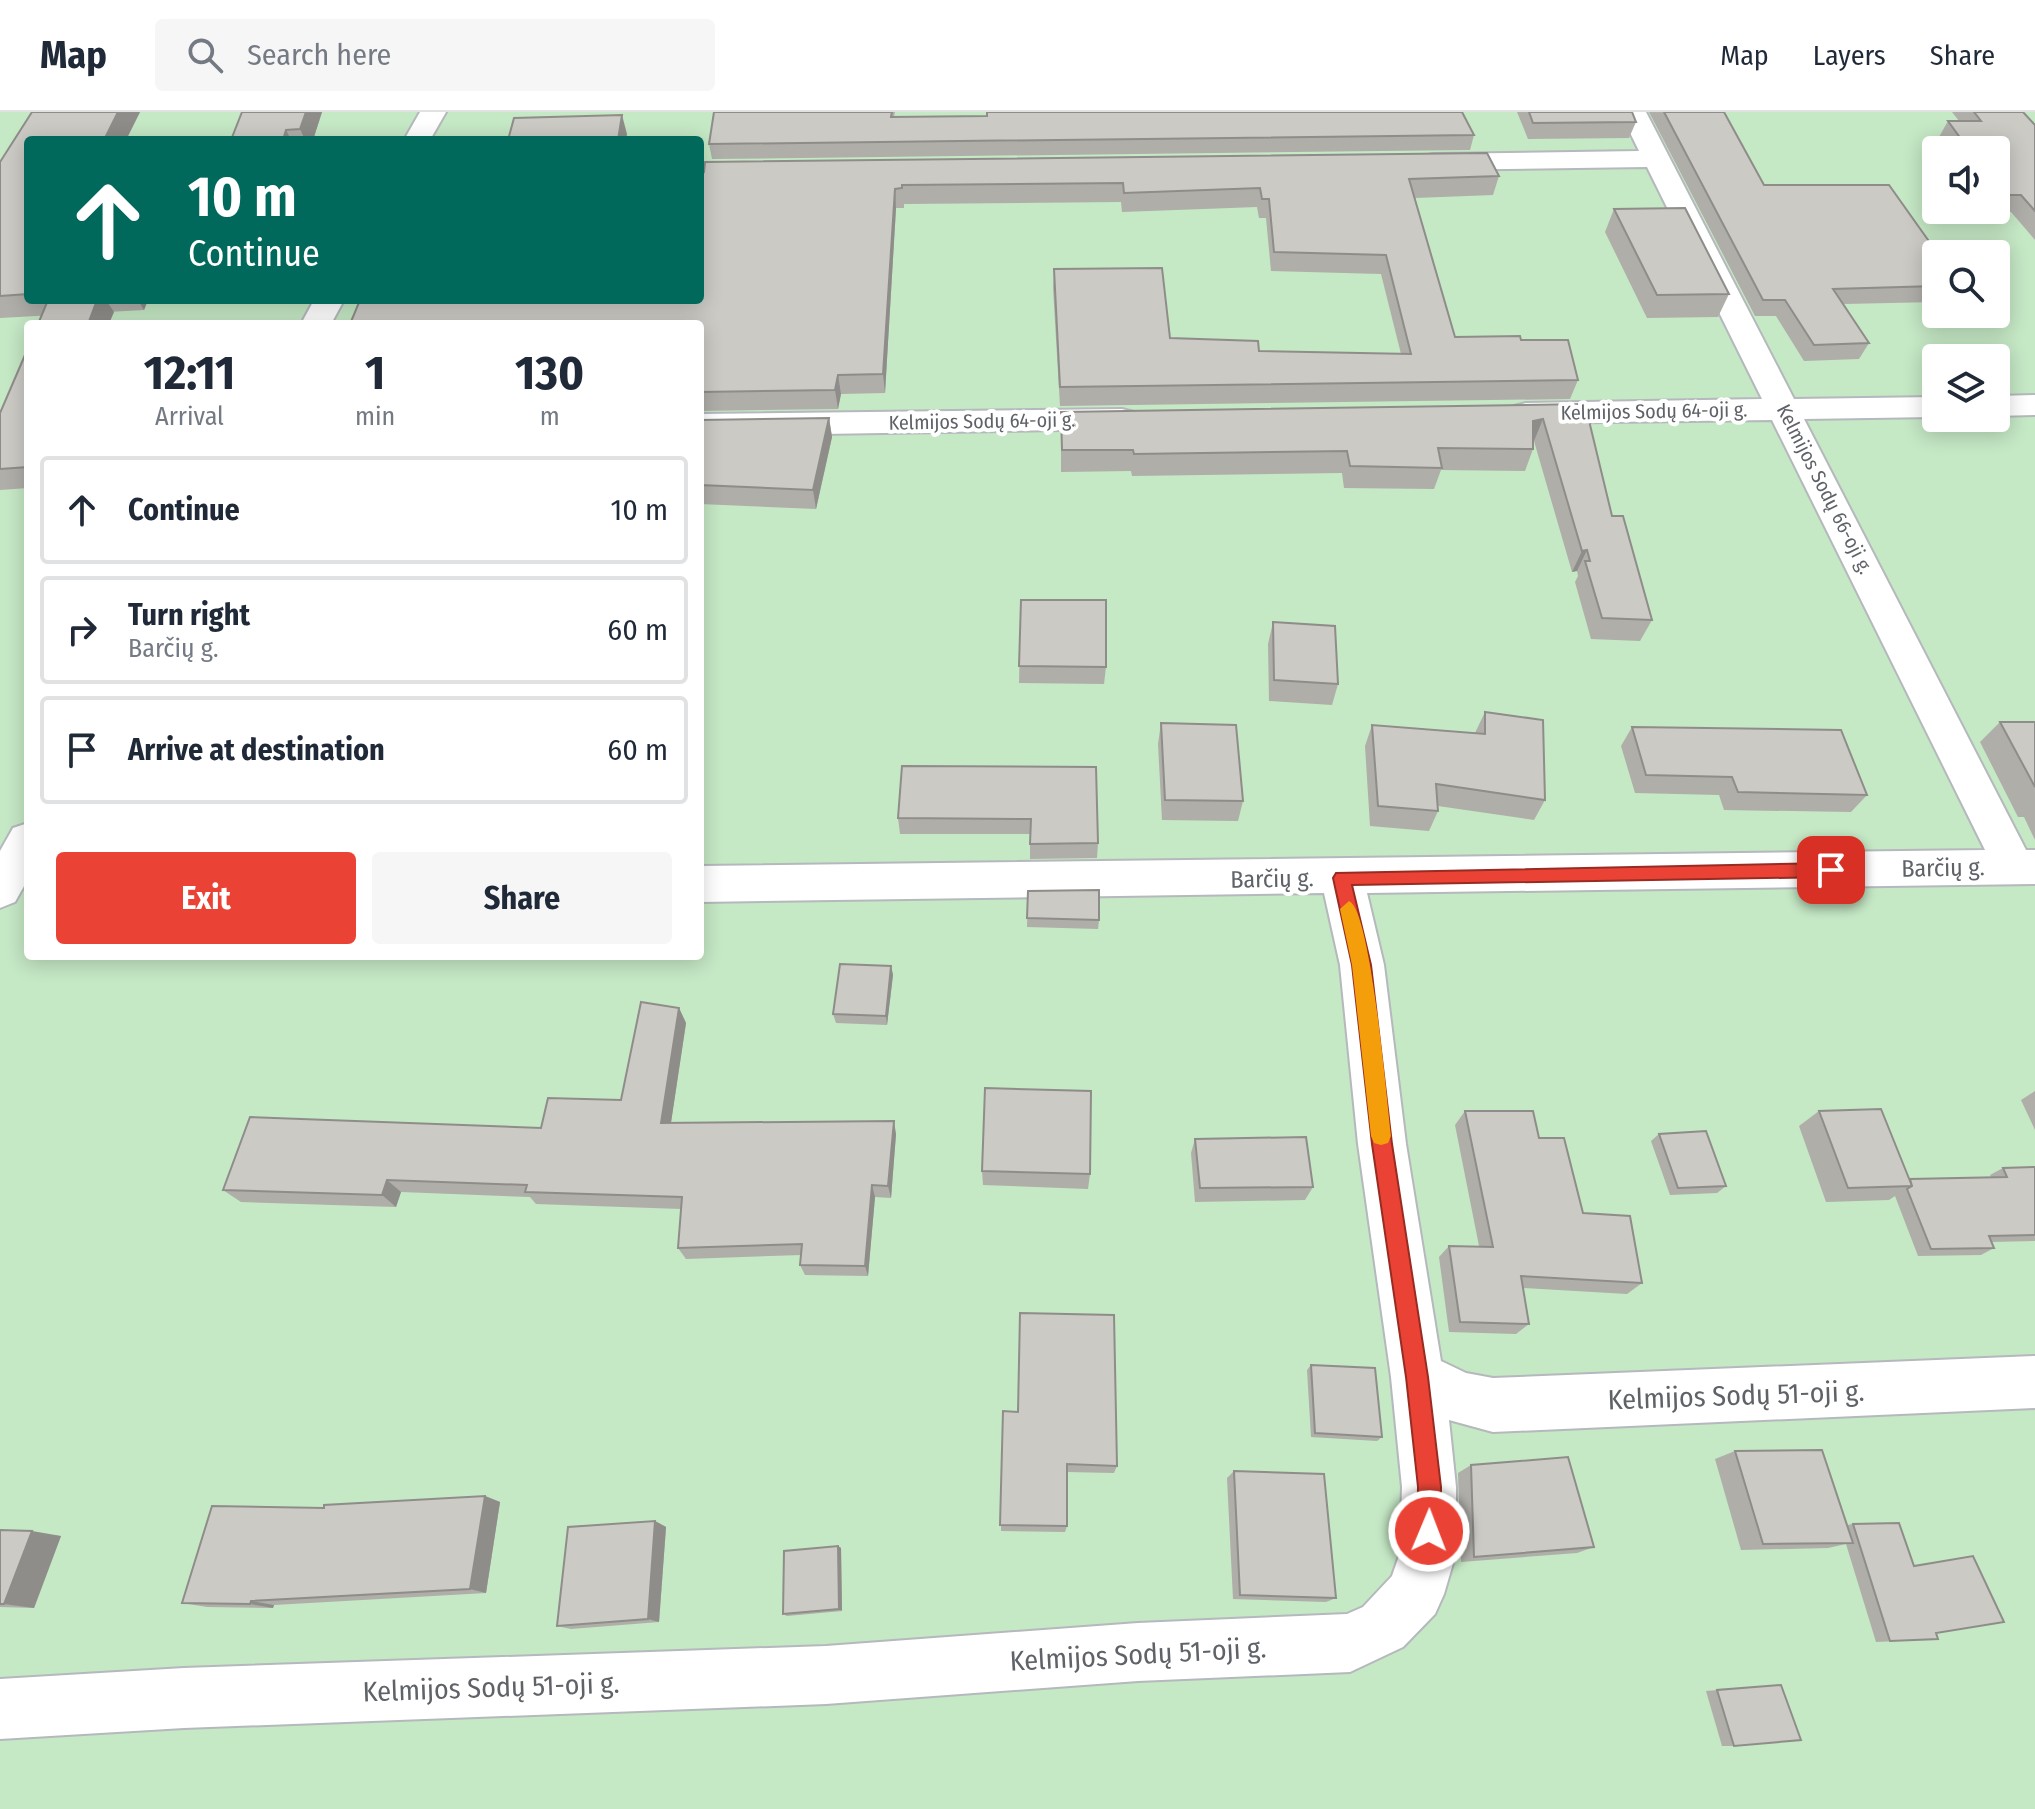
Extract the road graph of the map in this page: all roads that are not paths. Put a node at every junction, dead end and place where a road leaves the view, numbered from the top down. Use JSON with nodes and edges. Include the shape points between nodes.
{"nodes":[{"id":1,"x":433,"y":112,"type":"edge"},
{"id":2,"x":1633,"y":112,"type":"edge"},
{"id":3,"x":419,"y":136,"type":"edge"},
{"id":4,"x":1658,"y":159,"type":"junction"},
{"id":5,"x":1408,"y":162,"type":"edge"},
{"id":6,"x":2035,"y":405,"type":"edge"},
{"id":7,"x":2010,"y":406,"type":"edge"},
{"id":8,"x":1922,"y":407,"type":"edge"},
{"id":9,"x":1786,"y":409,"type":"junction"},
{"id":10,"x":1498,"y":413,"type":"edge"},
{"id":11,"x":1147,"y":418,"type":"edge"},
{"id":12,"x":704,"y":425,"type":"edge"},
{"id":13,"x":24,"y":847,"type":"edge"},
{"id":14,"x":2025,"y":867,"type":"edge"},
{"id":15,"x":1342,"y":878,"type":"junction"},
{"id":16,"x":704,"y":884,"type":"edge"},
{"id":17,"x":0,"y":890,"type":"edge"},
{"id":18,"x":24,"y":890,"type":"edge"},
{"id":19,"x":1417,"y":1377,"type":"junction"},
{"id":20,"x":2035,"y":1382,"type":"edge"},
{"id":21,"x":0,"y":1709,"type":"edge"}],
"edges":[{"from":1,"to":3,"type":"street"},
{"from":2,"to":4,"type":"street","name":"Kelmijos Sodų 66-oji g."},
{"from":4,"to":5,"type":"street"},
{"from":4,"to":9,"type":"street","name":"Kelmijos Sodų 66-oji g."},
{"from":6,"to":7,"type":"street"},
{"from":8,"to":9,"type":"street","name":"Kelmijos Sodų 64-oji g."},
{"from":9,"to":10,"type":"street","name":"Kelmijos Sodų 64-oji g."},
{"from":9,"to":14,"type":"street","name":"Kelmijos Sodų 66-oji g."},
{"from":11,"to":12,"type":"street","name":"Kelmijos Sodų 64-oji g."},
{"from":13,"to":17,"type":"street"},
{"from":14,"to":15,"type":"street","name":"Barčių g."},
{"from":15,"to":16,"type":"street","name":"Barčių g."},
{"from":15,"to":19,"type":"street","via":[[1362,965]]},
{"from":17,"to":18,"type":"street"},
{"from":19,"to":20,"type":"street","name":"Kelmijos Sodų 51-oji g.","via":[[1461,1399],[1493,1405]]},
{"from":19,"to":21,"type":"street","name":"Kelmijos Sodų 51-oji g.","via":[[1429,1487],[1428,1553],[1415,1594],[1383,1627],[1350,1643],[826,1675]]}]}
